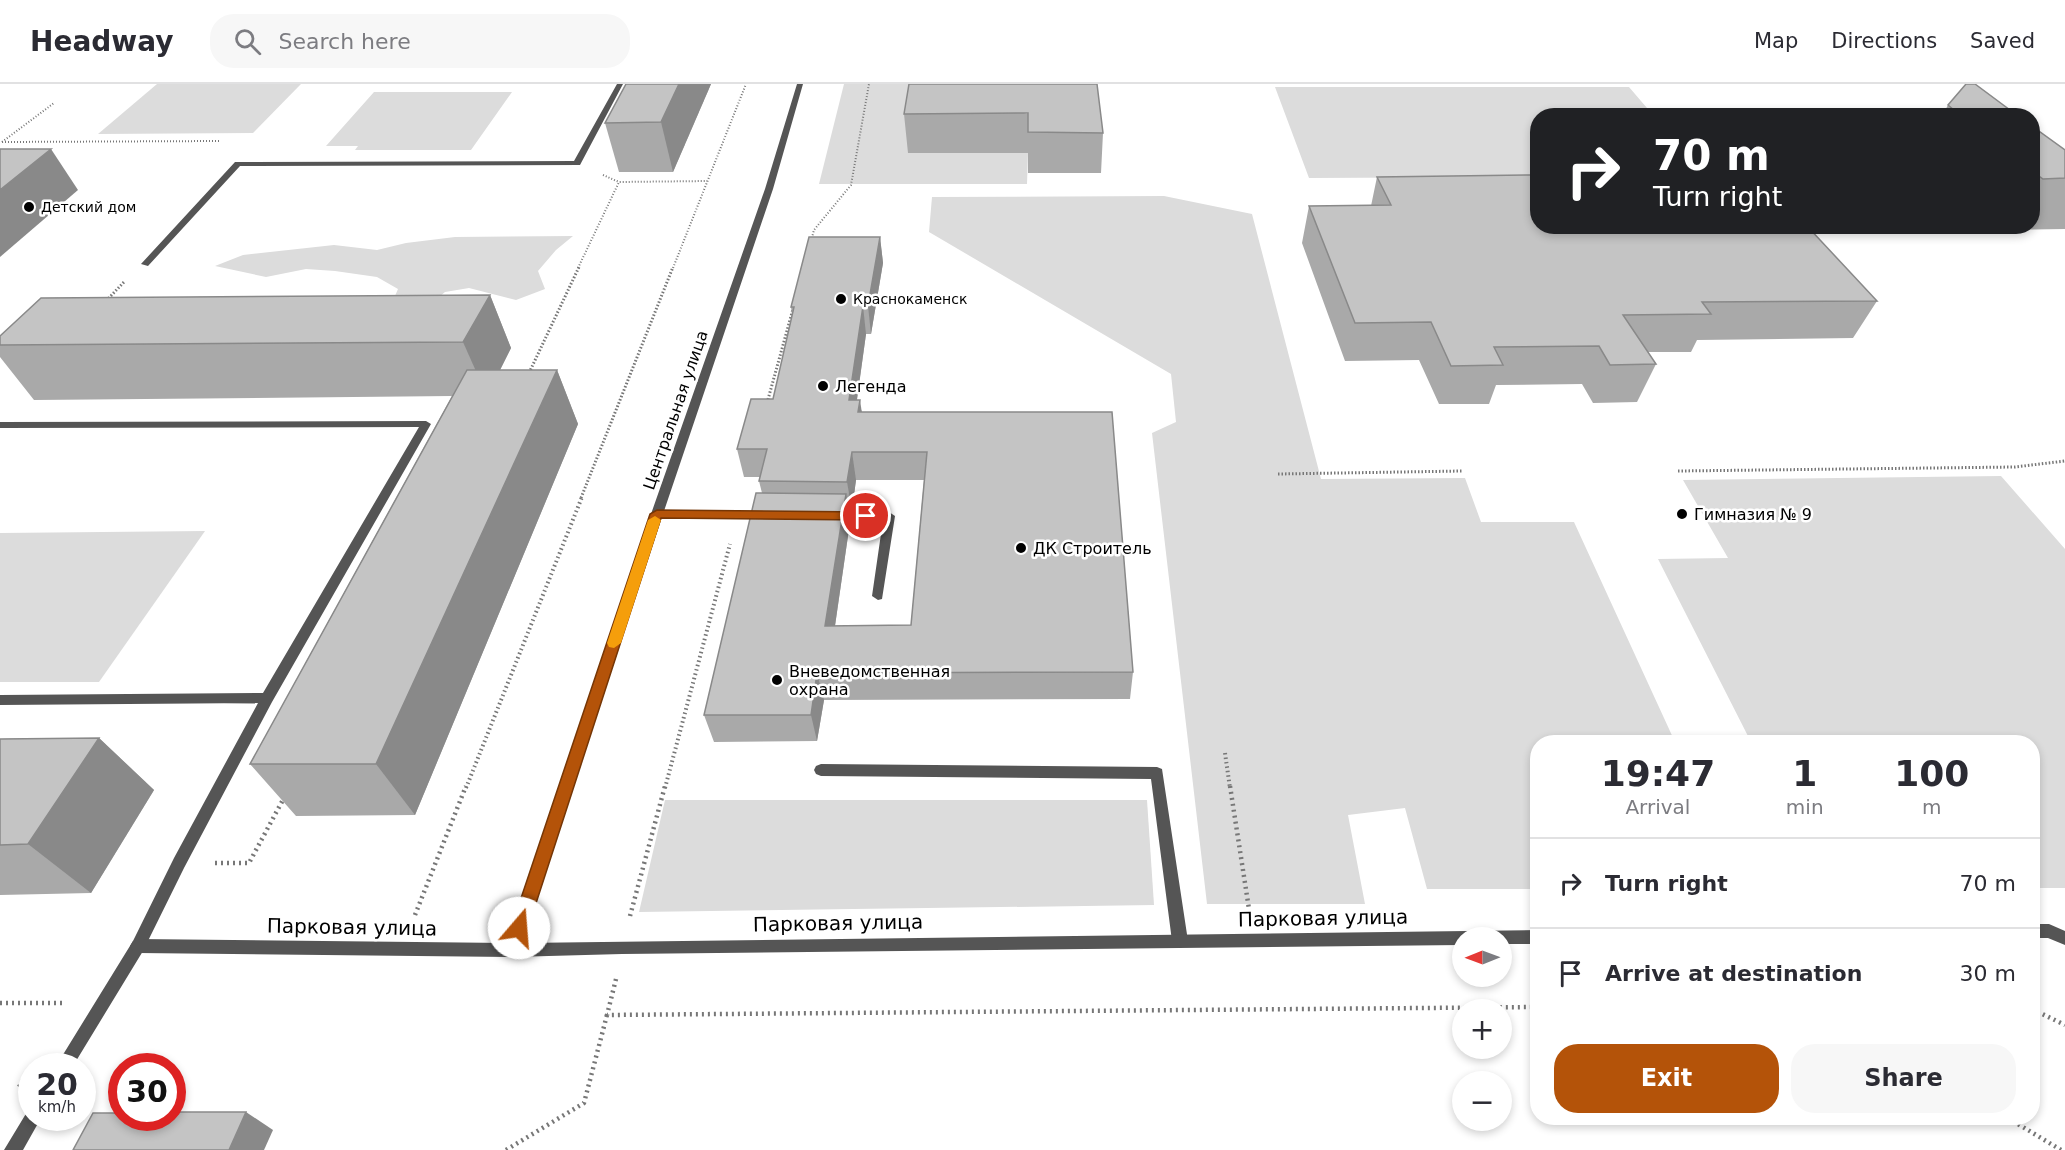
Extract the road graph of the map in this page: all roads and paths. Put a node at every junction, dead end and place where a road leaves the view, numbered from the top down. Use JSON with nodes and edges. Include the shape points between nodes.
{"nodes":[{"id":1,"x":620,"y":84,"type":"edge"},
{"id":2,"x":746,"y":84,"type":"edge"},
{"id":3,"x":800,"y":84,"type":"edge"},
{"id":4,"x":54,"y":103,"type":"dead end"},
{"id":5,"x":224,"y":141,"type":"dead end"},
{"id":6,"x":1,"y":142,"type":"edge"},
{"id":7,"x":707,"y":181,"type":"junction"},
{"id":8,"x":145,"y":264,"type":"dead end"},
{"id":9,"x":125,"y":280,"type":"dead end"},
{"id":10,"x":101,"y":306,"type":"edge"},
{"id":11,"x":526,"y":380,"type":"edge"},
{"id":12,"x":0,"y":425,"type":"edge"},
{"id":13,"x":2065,"y":461,"type":"edge"},
{"id":14,"x":1462,"y":471,"type":"dead end"},
{"id":15,"x":1678,"y":471,"type":"dead end"},
{"id":16,"x":1278,"y":474,"type":"dead end"},
{"id":17,"x":657,"y":514,"type":"junction"},
{"id":18,"x":773,"y":515,"type":"edge"},
{"id":19,"x":819,"y":515,"type":"edge"},
{"id":20,"x":878,"y":596,"type":"dead end"},
{"id":21,"x":267,"y":698,"type":"junction"},
{"id":22,"x":0,"y":700,"type":"edge"},
{"id":23,"x":1225,"y":753,"type":"dead end"},
{"id":24,"x":821,"y":770,"type":"dead end"},
{"id":25,"x":1250,"y":913,"type":"dead end"},
{"id":26,"x":2040,"y":931,"type":"edge"},
{"id":27,"x":1530,"y":937,"type":"edge"},
{"id":28,"x":2065,"y":938,"type":"edge"},
{"id":29,"x":1180,"y":941,"type":"junction"},
{"id":30,"x":138,"y":946,"type":"junction"},
{"id":31,"x":402,"y":949,"type":"junction"},
{"id":32,"x":512,"y":950,"type":"junction"},
{"id":33,"x":0,"y":1003,"type":"edge"},
{"id":34,"x":103,"y":1004,"type":"junction"},
{"id":35,"x":2040,"y":1013,"type":"edge"},
{"id":36,"x":607,"y":1015,"type":"dead end"},
{"id":37,"x":2065,"y":1025,"type":"edge"},
{"id":38,"x":72,"y":1053,"type":"edge"},
{"id":39,"x":2020,"y":1125,"type":"edge"},
{"id":40,"x":25,"y":1131,"type":"edge"},
{"id":41,"x":13,"y":1150,"type":"edge"},
{"id":42,"x":507,"y":1150,"type":"edge"},
{"id":43,"x":2061,"y":1150,"type":"edge"}],
"edges":[{"from":1,"to":8,"type":"street","via":[[577,163],[238,164]]},
{"from":2,"to":7,"type":"path"},
{"from":3,"to":17,"type":"street","name":"Центральная улица","via":[[769,189]]},
{"from":4,"to":6,"type":"path"},
{"from":5,"to":6,"type":"path"},
{"from":7,"to":11,"type":"path","via":[[619,182]]},
{"from":7,"to":31,"type":"path"},
{"from":9,"to":10,"type":"path"},
{"from":12,"to":21,"type":"street","via":[[426,424]]},
{"from":13,"to":15,"type":"path","via":[[2015,467]]},
{"from":14,"to":16,"type":"path"},
{"from":17,"to":18,"type":"street"},
{"from":17,"to":32,"type":"street","name":"Центральная улица"},
{"from":19,"to":20,"type":"street","via":[[889,516]]},
{"from":21,"to":22,"type":"street"},
{"from":21,"to":30,"type":"street"},
{"from":23,"to":25,"type":"path"},
{"from":24,"to":29,"type":"street","via":[[1157,773]]},
{"from":26,"to":28,"type":"street"},
{"from":27,"to":29,"type":"street","name":"Парковая улица"},
{"from":29,"to":32,"type":"street","name":"Парковая улица"},
{"from":30,"to":31,"type":"street","name":"Парковая улица"},
{"from":30,"to":34,"type":"street"},
{"from":31,"to":32,"type":"street","name":"Парковая улица"},
{"from":33,"to":34,"type":"path"},
{"from":34,"to":38,"type":"street"},
{"from":35,"to":37,"type":"path"},
{"from":36,"to":42,"type":"path","via":[[584,1103]]},
{"from":39,"to":43,"type":"path"},
{"from":40,"to":41,"type":"street"}]}
